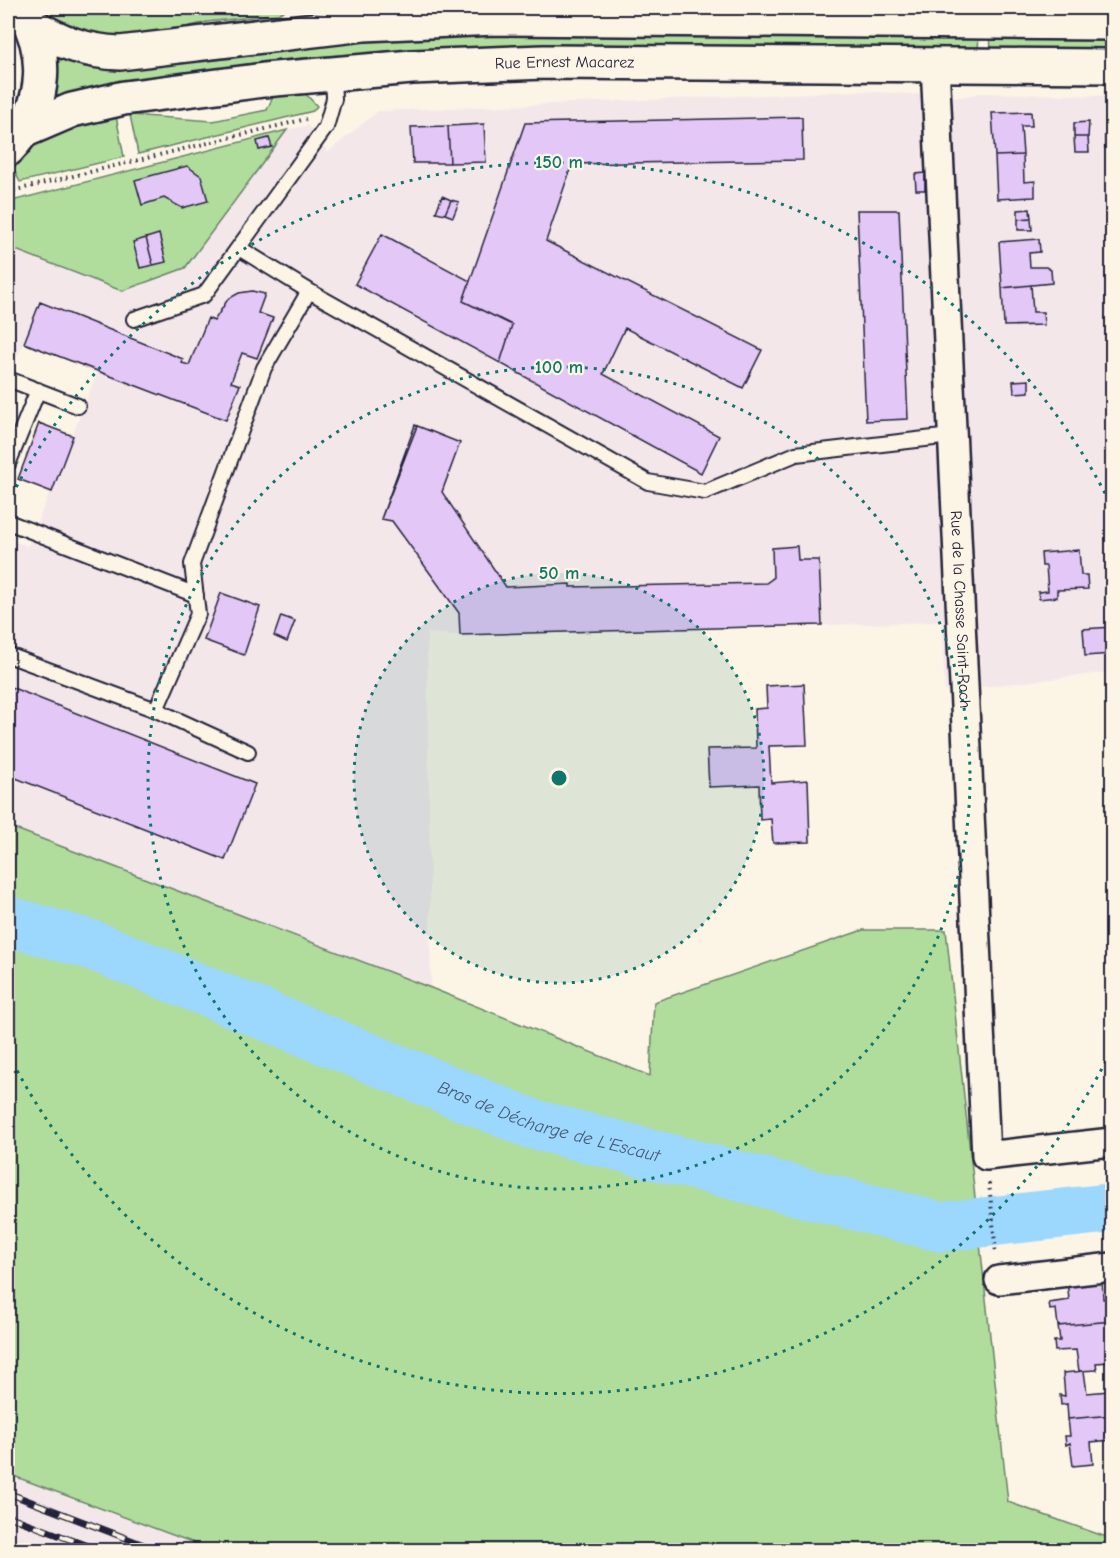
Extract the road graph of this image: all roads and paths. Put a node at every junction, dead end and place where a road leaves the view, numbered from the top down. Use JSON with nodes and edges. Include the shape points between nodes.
{"nodes":[{"id":1,"x":841,"y":14,"type":"edge"},
{"id":2,"x":26,"y":16,"type":"edge"},
{"id":3,"x":1113,"y":23,"type":"edge"},
{"id":4,"x":935,"y":64,"type":"junction"},
{"id":5,"x":1113,"y":66,"type":"edge"},
{"id":6,"x":333,"y":73,"type":"junction"},
{"id":7,"x":332,"y":113,"type":"junction"},
{"id":8,"x":15,"y":140,"type":"edge"},
{"id":9,"x":8,"y":192,"type":"edge"},
{"id":10,"x":239,"y":248,"type":"junction"},
{"id":11,"x":309,"y":291,"type":"junction"},
{"id":12,"x":134,"y":319,"type":"dead end"},
{"id":13,"x":8,"y":379,"type":"edge"},
{"id":14,"x":38,"y":390,"type":"junction"},
{"id":15,"x":78,"y":406,"type":"dead end"},
{"id":16,"x":951,"y":436,"type":"junction"},
{"id":17,"x":8,"y":464,"type":"edge"},
{"id":18,"x":8,"y":522,"type":"edge"},
{"id":19,"x":196,"y":595,"type":"junction"},
{"id":20,"x":8,"y":656,"type":"edge"},
{"id":21,"x":156,"y":710,"type":"junction"},
{"id":22,"x":248,"y":752,"type":"dead end"},
{"id":23,"x":1113,"y":1142,"type":"edge"},
{"id":24,"x":987,"y":1156,"type":"junction"},
{"id":25,"x":1113,"y":1267,"type":"edge"},
{"id":26,"x":999,"y":1280,"type":"joint"}],
"edges":[{"from":1,"to":2,"type":"main road","name":"Rue Ernest Macarez","via":[[426,21],[309,30],[120,53],[82,48],[45,34]]},
{"from":1,"to":3,"type":"main road","name":"Rue Ernest Macarez"},
{"from":2,"to":8,"type":"main road","name":"Rue Ernest Macarez","via":[[39,52],[41,82],[33,111]]},
{"from":4,"to":5,"type":"main road","name":"Rue Ernest Macarez"},
{"from":4,"to":6,"type":"main road","name":"Rue Ernest Macarez","via":[[519,62]]},
{"from":4,"to":16,"type":"street","name":"Rue de la Chasse Saint-Roch"},
{"from":6,"to":7,"type":"lane"},
{"from":6,"to":8,"type":"main road","name":"Rue Ernest Macarez","via":[[124,98],[72,110]]},
{"from":7,"to":9,"type":"path"},
{"from":7,"to":10,"type":"lane","via":[[319,140]]},
{"from":10,"to":11,"type":"lane"},
{"from":10,"to":12,"type":"lane","via":[[204,295]]},
{"from":11,"to":16,"type":"lane","via":[[648,482],[705,492],[796,454]]},
{"from":11,"to":19,"type":"lane","via":[[264,368],[192,564]]},
{"from":13,"to":14,"type":"lane"},
{"from":14,"to":15,"type":"lane"},
{"from":14,"to":17,"type":"lane"},
{"from":16,"to":24,"type":"street","name":"Rue de la Chasse Saint-Roch"},
{"from":18,"to":19,"type":"lane"},
{"from":19,"to":21,"type":"lane","via":[[198,614]]},
{"from":20,"to":21,"type":"lane"},
{"from":21,"to":22,"type":"lane"},
{"from":23,"to":24,"type":"street"},
{"from":24,"to":26,"type":"path"},
{"from":25,"to":26,"type":"street"}]}
